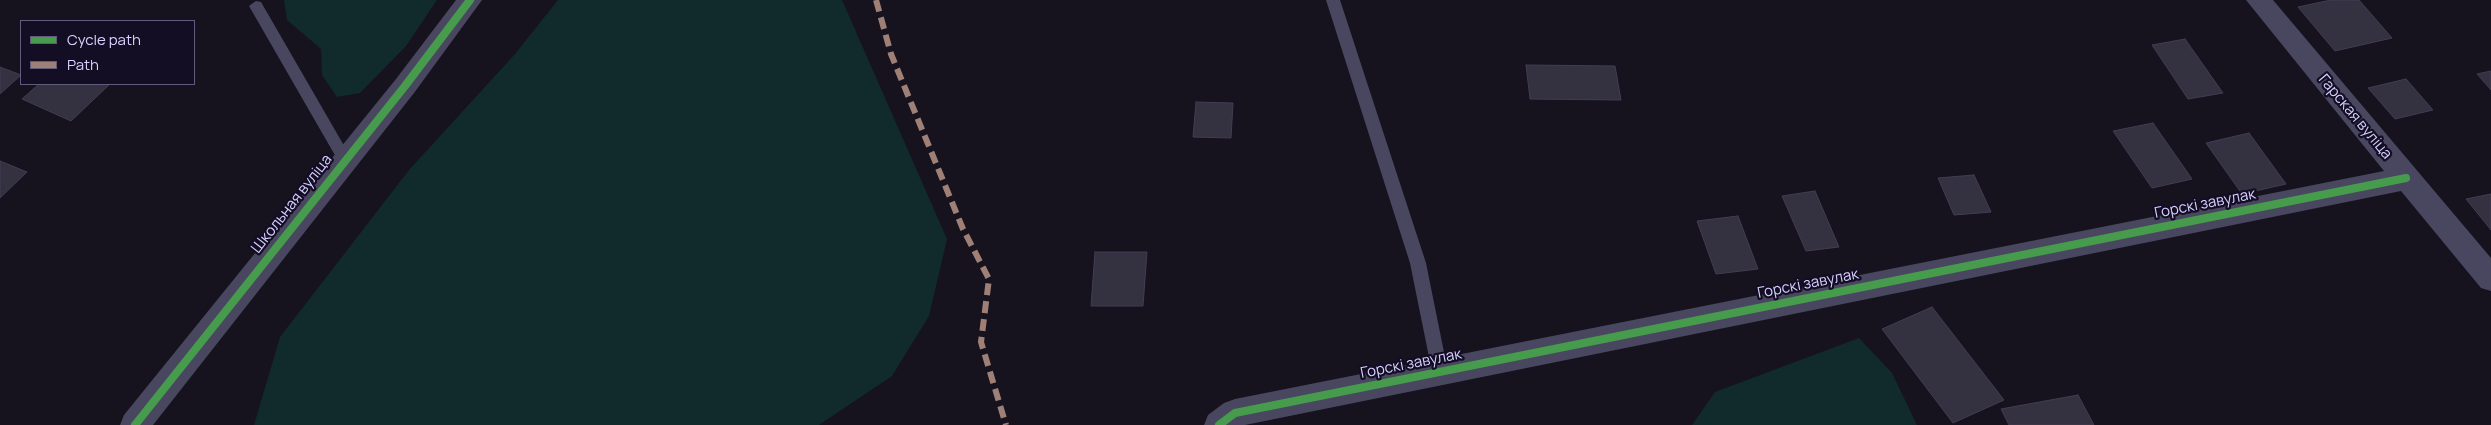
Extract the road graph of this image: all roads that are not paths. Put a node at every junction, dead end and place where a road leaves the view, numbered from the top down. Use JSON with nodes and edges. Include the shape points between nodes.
{"nodes":[{"id":1,"x":470,"y":0,"type":"edge"},
{"id":2,"x":1333,"y":0,"type":"edge"},
{"id":3,"x":2258,"y":0,"type":"edge"},
{"id":4,"x":256,"y":6,"type":"dead end"},
{"id":5,"x":345,"y":160,"type":"junction"},
{"id":6,"x":2406,"y":178,"type":"junction"},
{"id":7,"x":2491,"y":279,"type":"edge"},
{"id":8,"x":1440,"y":372,"type":"junction"},
{"id":9,"x":136,"y":425,"type":"edge"},
{"id":10,"x":1219,"y":425,"type":"edge"}],
"edges":[{"from":1,"to":5,"type":"street","name":"Школьная вуліца"},
{"from":2,"to":8,"type":"lane","via":[[1418,264]]},
{"from":3,"to":6,"type":"street","name":"Гарская вуліца"},
{"from":4,"to":5,"type":"lane"},
{"from":5,"to":9,"type":"street","name":"Школьная вуліца"},
{"from":6,"to":7,"type":"street","name":"Гарская вуліца"},
{"from":6,"to":8,"type":"street","name":"Горскі завулак"},
{"from":8,"to":10,"type":"street","name":"Горскі завулак","via":[[1235,413]]}]}
